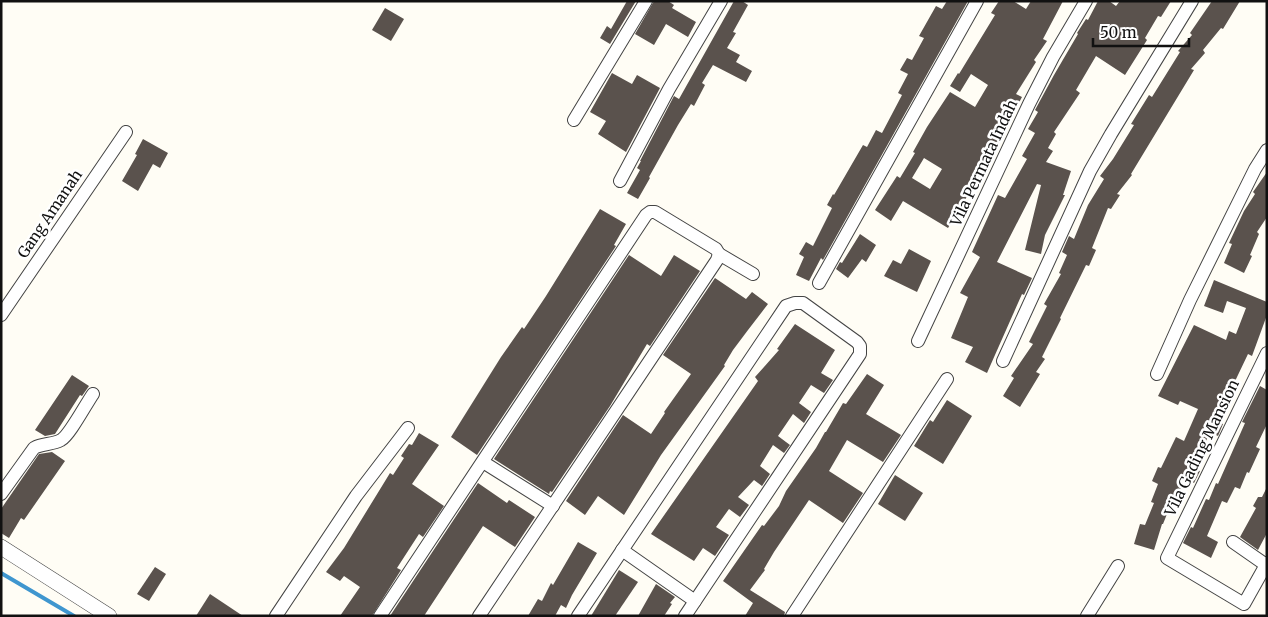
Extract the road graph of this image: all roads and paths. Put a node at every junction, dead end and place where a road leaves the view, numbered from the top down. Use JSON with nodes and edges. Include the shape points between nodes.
{"nodes":[{"id":1,"x":646,"y":1,"type":"edge"},
{"id":2,"x":721,"y":1,"type":"edge"},
{"id":3,"x":977,"y":1,"type":"edge"},
{"id":4,"x":1086,"y":1,"type":"edge"},
{"id":5,"x":1192,"y":1,"type":"edge"},
{"id":6,"x":574,"y":120,"type":"dead end"},
{"id":7,"x":126,"y":132,"type":"dead end"},
{"id":8,"x":1267,"y":150,"type":"edge"},
{"id":9,"x":620,"y":181,"type":"dead end"},
{"id":10,"x":719,"y":254,"type":"junction"},
{"id":11,"x":753,"y":274,"type":"dead end"},
{"id":12,"x":819,"y":283,"type":"dead end"},
{"id":13,"x":1,"y":315,"type":"edge"},
{"id":14,"x":918,"y":341,"type":"dead end"},
{"id":15,"x":1267,"y":352,"type":"edge"},
{"id":16,"x":1003,"y":361,"type":"dead end"},
{"id":17,"x":1157,"y":374,"type":"dead end"},
{"id":18,"x":947,"y":379,"type":"dead end"},
{"id":19,"x":93,"y":394,"type":"dead end"},
{"id":20,"x":408,"y":428,"type":"dead end"},
{"id":21,"x":483,"y":462,"type":"junction"},
{"id":22,"x":1,"y":494,"type":"edge"},
{"id":23,"x":553,"y":506,"type":"junction"},
{"id":24,"x":1232,"y":542,"type":"dead end"},
{"id":25,"x":1,"y":547,"type":"edge"},
{"id":26,"x":622,"y":550,"type":"junction"},
{"id":27,"x":1266,"y":564,"type":"edge"},
{"id":28,"x":1118,"y":566,"type":"dead end"},
{"id":29,"x":695,"y":602,"type":"junction"},
{"id":30,"x":109,"y":616,"type":"edge"},
{"id":31,"x":276,"y":616,"type":"edge"},
{"id":32,"x":380,"y":616,"type":"edge"},
{"id":33,"x":479,"y":616,"type":"edge"},
{"id":34,"x":578,"y":616,"type":"edge"},
{"id":35,"x":685,"y":616,"type":"edge"},
{"id":36,"x":792,"y":616,"type":"edge"},
{"id":37,"x":1087,"y":616,"type":"edge"}],
"edges":[{"from":1,"to":6,"type":"street"},
{"from":2,"to":9,"type":"street"},
{"from":3,"to":12,"type":"street"},
{"from":4,"to":14,"type":"street","name":"Vila Permata Indah","via":[[1025,112]]},
{"from":5,"to":16,"type":"street","via":[[1090,171]]},
{"from":7,"to":13,"type":"street","name":"Gang Amanah"},
{"from":8,"to":17,"type":"street","via":[[1190,300]]},
{"from":10,"to":11,"type":"street"},
{"from":10,"to":21,"type":"street","via":[[716,249],[655,212],[646,215]]},
{"from":10,"to":23,"type":"street"},
{"from":15,"to":27,"type":"street","name":"Vila Gading Mansion","via":[[1168,558],[1244,604]]},
{"from":18,"to":36,"type":"street"},
{"from":19,"to":22,"type":"street","via":[[64,439],[34,448]]},
{"from":20,"to":31,"type":"street","via":[[356,496]]},
{"from":21,"to":23,"type":"street"},
{"from":21,"to":32,"type":"street"},
{"from":23,"to":33,"type":"street"},
{"from":24,"to":27,"type":"street"},
{"from":25,"to":30,"type":"street"},
{"from":26,"to":29,"type":"street"},
{"from":26,"to":29,"type":"street","via":[[786,306],[803,303],[834,325],[857,342],[860,354]]},
{"from":26,"to":34,"type":"street"},
{"from":28,"to":37,"type":"street"},
{"from":29,"to":35,"type":"street"}]}
